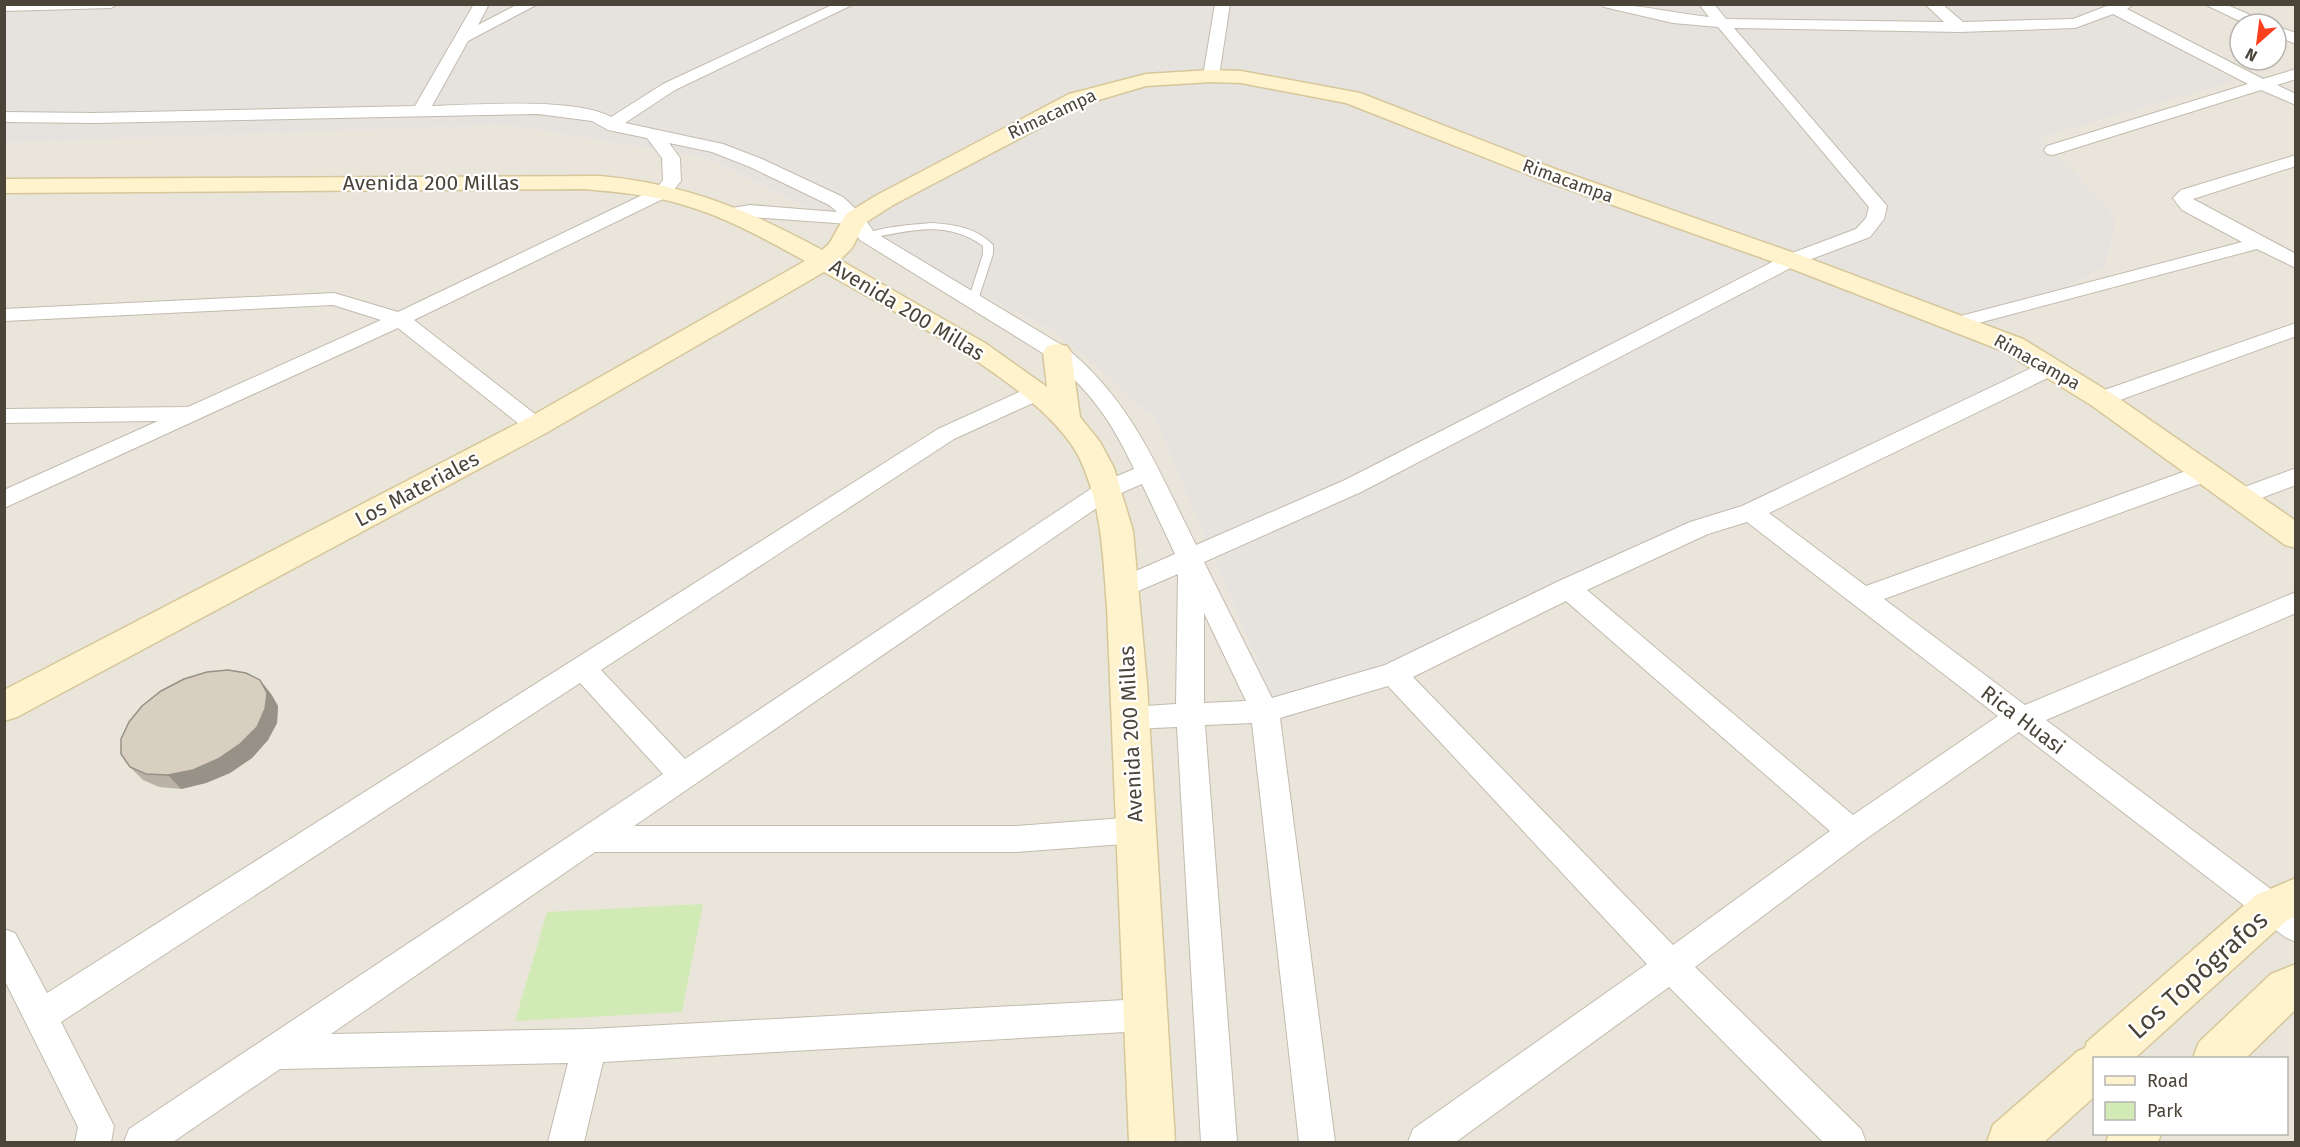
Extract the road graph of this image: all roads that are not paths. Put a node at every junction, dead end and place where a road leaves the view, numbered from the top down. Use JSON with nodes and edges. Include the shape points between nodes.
{"nodes":[{"id":1,"x":111,"y":4,"type":"edge"},
{"id":2,"x":482,"y":4,"type":"edge"},
{"id":3,"x":531,"y":4,"type":"edge"},
{"id":4,"x":847,"y":4,"type":"edge"},
{"id":5,"x":1224,"y":4,"type":"edge"},
{"id":6,"x":1609,"y":4,"type":"edge"},
{"id":7,"x":1706,"y":4,"type":"edge"},
{"id":8,"x":1932,"y":4,"type":"edge"},
{"id":9,"x":2211,"y":4,"type":"edge"},
{"id":10,"x":4,"y":7,"type":"edge"},
{"id":11,"x":2121,"y":7,"type":"edge"},
{"id":12,"x":2230,"y":12,"type":"edge"},
{"id":13,"x":1722,"y":23,"type":"junction"},
{"id":14,"x":1959,"y":27,"type":"junction"},
{"id":15,"x":463,"y":38,"type":"junction"},
{"id":16,"x":2295,"y":74,"type":"edge"},
{"id":17,"x":1211,"y":76,"type":"junction"},
{"id":18,"x":2259,"y":84,"type":"junction"},
{"id":19,"x":2295,"y":100,"type":"edge"},
{"id":20,"x":420,"y":112,"type":"junction"},
{"id":21,"x":4,"y":117,"type":"edge"},
{"id":22,"x":614,"y":126,"type":"junction"},
{"id":23,"x":652,"y":134,"type":"junction"},
{"id":24,"x":2053,"y":150,"type":"dead end"},
{"id":25,"x":2295,"y":160,"type":"edge"},
{"id":26,"x":2275,"y":167,"type":"junction"},
{"id":27,"x":2295,"y":178,"type":"edge"},
{"id":28,"x":4,"y":186,"type":"edge"},
{"id":29,"x":663,"y":192,"type":"junction"},
{"id":30,"x":728,"y":214,"type":"junction"},
{"id":31,"x":861,"y":228,"type":"junction"},
{"id":32,"x":2259,"y":243,"type":"junction"},
{"id":33,"x":1791,"y":260,"type":"junction"},
{"id":34,"x":824,"y":261,"type":"junction"},
{"id":35,"x":2295,"y":262,"type":"edge"},
{"id":36,"x":974,"y":301,"type":"junction"},
{"id":37,"x":4,"y":315,"type":"edge"},
{"id":38,"x":400,"y":319,"type":"junction"},
{"id":39,"x":1956,"y":323,"type":"junction"},
{"id":40,"x":2295,"y":328,"type":"edge"},
{"id":41,"x":1057,"y":352,"type":"junction"},
{"id":42,"x":2050,"y":368,"type":"junction"},
{"id":43,"x":1036,"y":393,"type":"junction"},
{"id":44,"x":2101,"y":399,"type":"junction"},
{"id":45,"x":195,"y":413,"type":"junction"},
{"id":46,"x":4,"y":417,"type":"edge"},
{"id":47,"x":1066,"y":420,"type":"junction"},
{"id":48,"x":536,"y":426,"type":"junction"},
{"id":49,"x":1149,"y":472,"type":"junction"},
{"id":50,"x":2205,"y":473,"type":"junction"},
{"id":51,"x":2295,"y":476,"type":"edge"},
{"id":52,"x":1107,"y":490,"type":"junction"},
{"id":53,"x":2240,"y":498,"type":"junction"},
{"id":54,"x":4,"y":500,"type":"edge"},
{"id":55,"x":1750,"y":512,"type":"junction"},
{"id":56,"x":2295,"y":537,"type":"edge"},
{"id":57,"x":1191,"y":558,"type":"junction"},
{"id":58,"x":1122,"y":588,"type":"junction"},
{"id":59,"x":1568,"y":588,"type":"junction"},
{"id":60,"x":1862,"y":597,"type":"junction"},
{"id":61,"x":2295,"y":602,"type":"edge"},
{"id":62,"x":584,"y":669,"type":"junction"},
{"id":63,"x":1393,"y":674,"type":"junction"},
{"id":64,"x":4,"y":707,"type":"edge"},
{"id":65,"x":1266,"y":711,"type":"junction"},
{"id":66,"x":1190,"y":715,"type":"junction"},
{"id":67,"x":1130,"y":718,"type":"junction"},
{"id":68,"x":2020,"y":719,"type":"junction"},
{"id":69,"x":684,"y":777,"type":"junction"},
{"id":70,"x":1137,"y":830,"type":"junction"},
{"id":71,"x":1852,"y":832,"type":"junction"},
{"id":72,"x":589,"y":839,"type":"junction"},
{"id":73,"x":2287,"y":911,"type":"edge"},
{"id":74,"x":4,"y":944,"type":"edge"},
{"id":75,"x":1671,"y":966,"type":"junction"},
{"id":76,"x":2295,"y":984,"type":"edge"},
{"id":77,"x":41,"y":1016,"type":"junction"},
{"id":78,"x":1143,"y":1016,"type":"junction"},
{"id":79,"x":590,"y":1046,"type":"junction"},
{"id":80,"x":274,"y":1052,"type":"junction"},
{"id":81,"x":2105,"y":1057,"type":"edge"},
{"id":82,"x":2217,"y":1057,"type":"edge"},
{"id":83,"x":2093,"y":1067,"type":"edge"},
{"id":84,"x":93,"y":1143,"type":"edge"},
{"id":85,"x":142,"y":1143,"type":"edge"},
{"id":86,"x":566,"y":1143,"type":"edge"},
{"id":87,"x":1152,"y":1143,"type":"edge"},
{"id":88,"x":1219,"y":1143,"type":"edge"},
{"id":89,"x":1317,"y":1143,"type":"edge"},
{"id":90,"x":1426,"y":1143,"type":"edge"},
{"id":91,"x":1848,"y":1143,"type":"edge"},
{"id":92,"x":2010,"y":1143,"type":"edge"}],
"edges":[{"from":1,"to":10,"type":"street"},
{"from":2,"to":15,"type":"street"},
{"from":3,"to":15,"type":"street"},
{"from":4,"to":22,"type":"street","via":[[669,87]]},
{"from":5,"to":17,"type":"street"},
{"from":6,"to":13,"type":"street","via":[[1674,18]]},
{"from":7,"to":13,"type":"street"},
{"from":8,"to":14,"type":"street"},
{"from":9,"to":12,"type":"street"},
{"from":11,"to":14,"type":"street","via":[[2076,23]]},
{"from":11,"to":18,"type":"street"},
{"from":13,"to":14,"type":"street"},
{"from":13,"to":33,"type":"street","via":[[1878,206],[1875,219],[1863,233]]},
{"from":15,"to":20,"type":"street"},
{"from":16,"to":18,"type":"street"},
{"from":17,"to":31,"type":"street","name":"Rimacampa","via":[[1146,80],[1077,99],[885,200]]},
{"from":17,"to":33,"type":"street","name":"Rimacampa","via":[[1274,82],[1352,98],[1550,176]]},
{"from":18,"to":19,"type":"street"},
{"from":18,"to":24,"type":"street"},
{"from":20,"to":21,"type":"street"},
{"from":20,"to":22,"type":"street","via":[[567,111],[596,116]]},
{"from":22,"to":23,"type":"street"},
{"from":23,"to":29,"type":"street","via":[[671,158],[672,181]]},
{"from":23,"to":31,"type":"street","via":[[717,148],[756,163],[836,201]]},
{"from":25,"to":26,"type":"street"},
{"from":26,"to":27,"type":"street"},
{"from":26,"to":32,"type":"street","via":[[2182,198]]},
{"from":28,"to":29,"type":"street","name":"Avenida 200 Millas","via":[[584,182]]},
{"from":29,"to":30,"type":"street","name":"Avenida 200 Millas"},
{"from":29,"to":38,"type":"street"},
{"from":30,"to":31,"type":"street","via":[[750,211]]},
{"from":30,"to":34,"type":"street","name":"Avenida 200 Millas"},
{"from":31,"to":34,"type":"street","name":"Rimacampa"},
{"from":31,"to":36,"type":"street"},
{"from":31,"to":36,"type":"lane","via":[[945,225],[982,239],[988,245],[988,254]]},
{"from":32,"to":35,"type":"street"},
{"from":32,"to":39,"type":"street"},
{"from":33,"to":39,"type":"street","name":"Rimacampa"},
{"from":33,"to":57,"type":"street","via":[[1353,486]]},
{"from":34,"to":43,"type":"street","name":"Avenida 200 Millas","via":[[994,361]]},
{"from":34,"to":48,"type":"street","name":"Los Materiales"},
{"from":36,"to":41,"type":"street"},
{"from":37,"to":38,"type":"street","via":[[334,299]]},
{"from":38,"to":45,"type":"street"},
{"from":38,"to":48,"type":"street"},
{"from":39,"to":42,"type":"street","name":"Rimacampa","via":[[2013,345]]},
{"from":40,"to":44,"type":"street"},
{"from":41,"to":47,"type":"street"},
{"from":41,"to":49,"type":"street","via":[[1084,374],[1119,419]]},
{"from":42,"to":44,"type":"street","name":"Rimacampa"},
{"from":42,"to":55,"type":"street"},
{"from":43,"to":47,"type":"street","name":"Avenida 200 Millas"},
{"from":43,"to":62,"type":"street","via":[[946,434]]},
{"from":44,"to":50,"type":"street","name":"Rimacampa"},
{"from":45,"to":46,"type":"street"},
{"from":45,"to":54,"type":"street"},
{"from":47,"to":52,"type":"street","name":"Avenida 200 Millas","via":[[1089,448]]},
{"from":48,"to":64,"type":"street","name":"Los Materiales"},
{"from":49,"to":52,"type":"street"},
{"from":49,"to":57,"type":"street"},
{"from":50,"to":53,"type":"street","name":"Rimacampa"},
{"from":50,"to":60,"type":"street"},
{"from":51,"to":53,"type":"street"},
{"from":52,"to":58,"type":"street","name":"Avenida 200 Millas","via":[[1117,531]]},
{"from":52,"to":69,"type":"street"},
{"from":53,"to":56,"type":"street","name":"Rimacampa"},
{"from":55,"to":59,"type":"street","via":[[1699,528]]},
{"from":55,"to":60,"type":"street","name":"Rica Huasi"},
{"from":57,"to":58,"type":"street"},
{"from":57,"to":65,"type":"street"},
{"from":57,"to":66,"type":"street"},
{"from":58,"to":67,"type":"street","name":"Avenida 200 Millas"},
{"from":59,"to":63,"type":"street"},
{"from":59,"to":71,"type":"street"},
{"from":60,"to":68,"type":"street","name":"Rica Huasi"},
{"from":61,"to":68,"type":"street"},
{"from":62,"to":69,"type":"street"},
{"from":62,"to":77,"type":"street"},
{"from":63,"to":65,"type":"street"},
{"from":63,"to":75,"type":"street"},
{"from":65,"to":66,"type":"street"},
{"from":65,"to":89,"type":"street"},
{"from":66,"to":67,"type":"street"},
{"from":66,"to":88,"type":"street"},
{"from":67,"to":70,"type":"street","name":"Avenida 200 Millas"},
{"from":68,"to":71,"type":"street"},
{"from":68,"to":73,"type":"street","name":"Rica Huasi"},
{"from":69,"to":72,"type":"street"},
{"from":70,"to":72,"type":"street","via":[[1016,839]]},
{"from":70,"to":78,"type":"street","name":"Avenida 200 Millas"},
{"from":71,"to":75,"type":"street"},
{"from":72,"to":80,"type":"street"},
{"from":73,"to":81,"type":"street","name":"Los Topógrafos"},
{"from":74,"to":77,"type":"street"},
{"from":75,"to":90,"type":"street"},
{"from":75,"to":91,"type":"street"},
{"from":76,"to":82,"type":"street"},
{"from":77,"to":84,"type":"street","via":[[96,1126]]},
{"from":78,"to":79,"type":"street"},
{"from":78,"to":87,"type":"street","name":"Avenida 200 Millas"},
{"from":79,"to":80,"type":"street"},
{"from":79,"to":86,"type":"street"},
{"from":80,"to":85,"type":"street"},
{"from":83,"to":92,"type":"street"}]}
